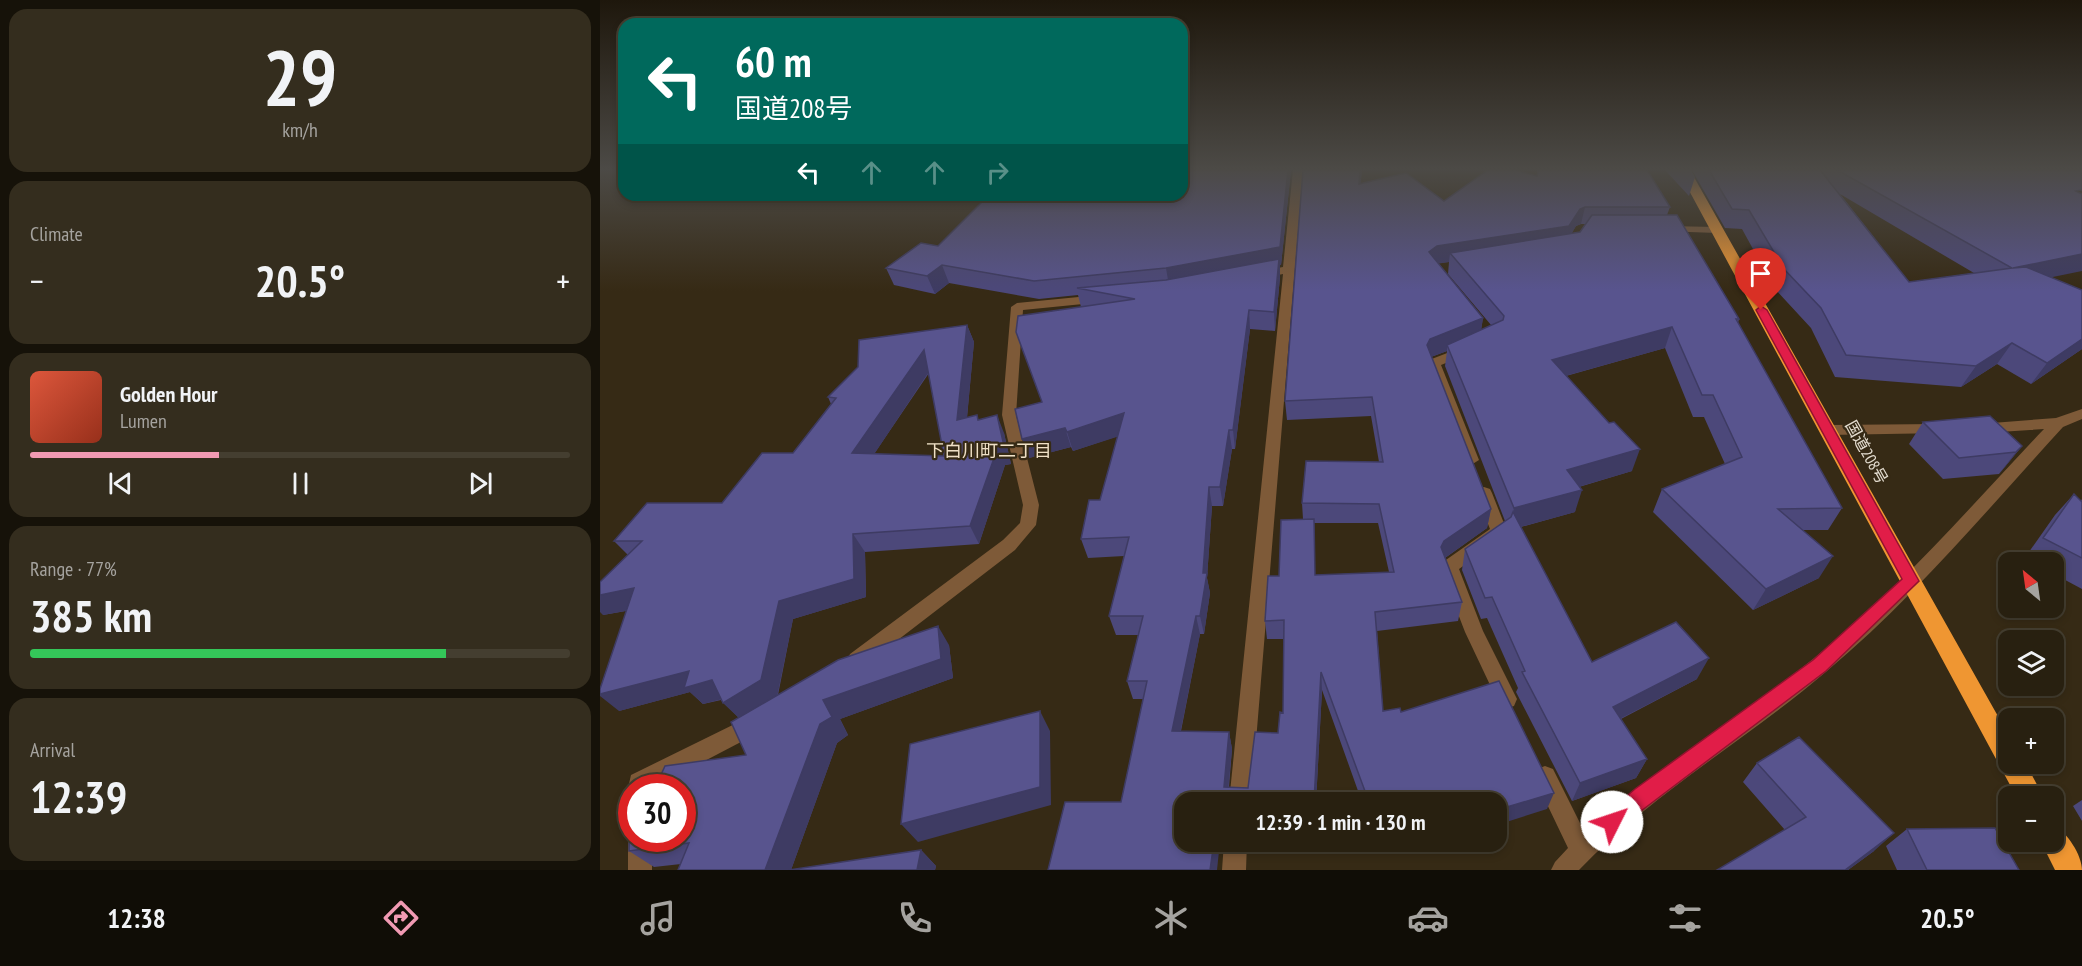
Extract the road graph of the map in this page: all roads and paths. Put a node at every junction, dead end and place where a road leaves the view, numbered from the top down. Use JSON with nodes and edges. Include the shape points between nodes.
{"nodes":[{"id":1,"x":1295,"y":211,"type":"edge"},
{"id":2,"x":1706,"y":211,"type":"edge"},
{"id":3,"x":1649,"y":229,"type":"edge"},
{"id":4,"x":1717,"y":230,"type":"junction"},
{"id":5,"x":1290,"y":269,"type":"junction"},
{"id":6,"x":1246,"y":277,"type":"edge"},
{"id":7,"x":1111,"y":298,"type":"edge"},
{"id":8,"x":1482,"y":343,"type":"edge"},
{"id":9,"x":2082,"y":414,"type":"edge"},
{"id":10,"x":2058,"y":423,"type":"junction"},
{"id":11,"x":1828,"y":430,"type":"junction"},
{"id":12,"x":1911,"y":581,"type":"junction"},
{"id":13,"x":839,"y":673,"type":"edge"},
{"id":14,"x":769,"y":715,"type":"edge"},
{"id":15,"x":1515,"y":715,"type":"edge"},
{"id":16,"x":1998,"y":740,"type":"edge"},
{"id":17,"x":1540,"y":766,"type":"edge"},
{"id":18,"x":658,"y":774,"type":"edge"},
{"id":19,"x":1241,"y":792,"type":"edge"},
{"id":20,"x":1581,"y":849,"type":"junction"},
{"id":21,"x":640,"y":852,"type":"edge"},
{"id":22,"x":1235,"y":852,"type":"edge"},
{"id":23,"x":2060,"y":852,"type":"edge"},
{"id":24,"x":640,"y":870,"type":"edge"},
{"id":25,"x":1233,"y":870,"type":"edge"},
{"id":26,"x":1563,"y":870,"type":"edge"},
{"id":27,"x":2070,"y":870,"type":"edge"}],
"edges":[{"from":1,"to":5,"type":"street"},
{"from":2,"to":4,"type":"highway","name":"国道208号"},
{"from":3,"to":4,"type":"street"},
{"from":4,"to":11,"type":"highway","name":"国道208号"},
{"from":5,"to":6,"type":"street"},
{"from":5,"to":19,"type":"street"},
{"from":7,"to":13,"type":"street","via":[[1017,307],[1009,415],[1031,505],[1028,525],[1010,545]]},
{"from":8,"to":15,"type":"street","via":[[1434,363],[1499,531],[1449,567],[1474,632]]},
{"from":9,"to":10,"type":"street"},
{"from":10,"to":11,"type":"street"},
{"from":10,"to":12,"type":"street"},
{"from":11,"to":12,"type":"highway","name":"国道208号"},
{"from":12,"to":16,"type":"highway","name":"国道208号"},
{"from":12,"to":20,"type":"street","via":[[1820,666],[1642,796]]},
{"from":14,"to":18,"type":"street"},
{"from":17,"to":20,"type":"street"},
{"from":20,"to":26,"type":"street"},
{"from":21,"to":24,"type":"street"},
{"from":22,"to":25,"type":"street"},
{"from":23,"to":27,"type":"highway"}]}
